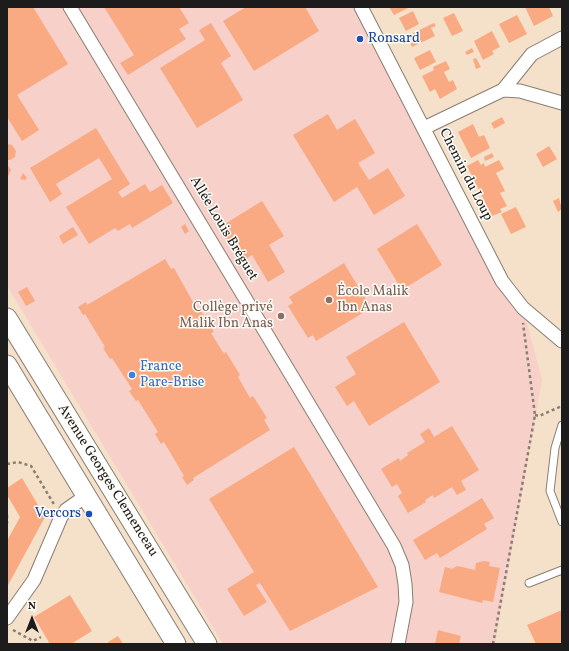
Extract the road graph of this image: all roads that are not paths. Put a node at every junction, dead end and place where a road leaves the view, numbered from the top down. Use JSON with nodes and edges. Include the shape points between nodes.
{"nodes":[{"id":1,"x":70,"y":7,"type":"edge"},
{"id":2,"x":361,"y":7,"type":"edge"},
{"id":3,"x":562,"y":38,"type":"edge"},
{"id":4,"x":502,"y":90,"type":"junction"},
{"id":5,"x":562,"y":103,"type":"edge"},
{"id":6,"x":424,"y":128,"type":"junction"},
{"id":7,"x":7,"y":318,"type":"edge"},
{"id":8,"x":562,"y":341,"type":"edge"},
{"id":9,"x":7,"y":365,"type":"edge"},
{"id":10,"x":562,"y":425,"type":"edge"},
{"id":11,"x":86,"y":496,"type":"junction"},
{"id":12,"x":562,"y":522,"type":"edge"},
{"id":13,"x":562,"y":570,"type":"edge"},
{"id":14,"x":529,"y":583,"type":"dead end"},
{"id":15,"x":7,"y":618,"type":"edge"},
{"id":16,"x":176,"y":644,"type":"edge"},
{"id":17,"x":207,"y":644,"type":"edge"},
{"id":18,"x":398,"y":644,"type":"edge"}],
"edges":[{"from":1,"to":18,"type":"street","name":"Allée Louis Bréguet","via":[[394,546],[402,565],[405,584],[403,620]]},
{"from":2,"to":6,"type":"street","name":"Chemin du Loup"},
{"from":3,"to":4,"type":"street","via":[[532,54]]},
{"from":4,"to":5,"type":"street","via":[[520,90],[552,102]]},
{"from":4,"to":6,"type":"street"},
{"from":6,"to":8,"type":"street","name":"Chemin du Loup","via":[[502,280],[523,308]]},
{"from":7,"to":17,"type":"main road","name":"Avenue Georges Clemenceau"},
{"from":9,"to":11,"type":"main road","name":"Avenue Georges Clemenceau"},
{"from":10,"to":12,"type":"lane","via":[[555,448],[550,491]]},
{"from":11,"to":15,"type":"street","via":[[66,510],[61,517],[34,580]]},
{"from":11,"to":16,"type":"main road","name":"Avenue Georges Clemenceau"},
{"from":13,"to":14,"type":"lane"}]}
